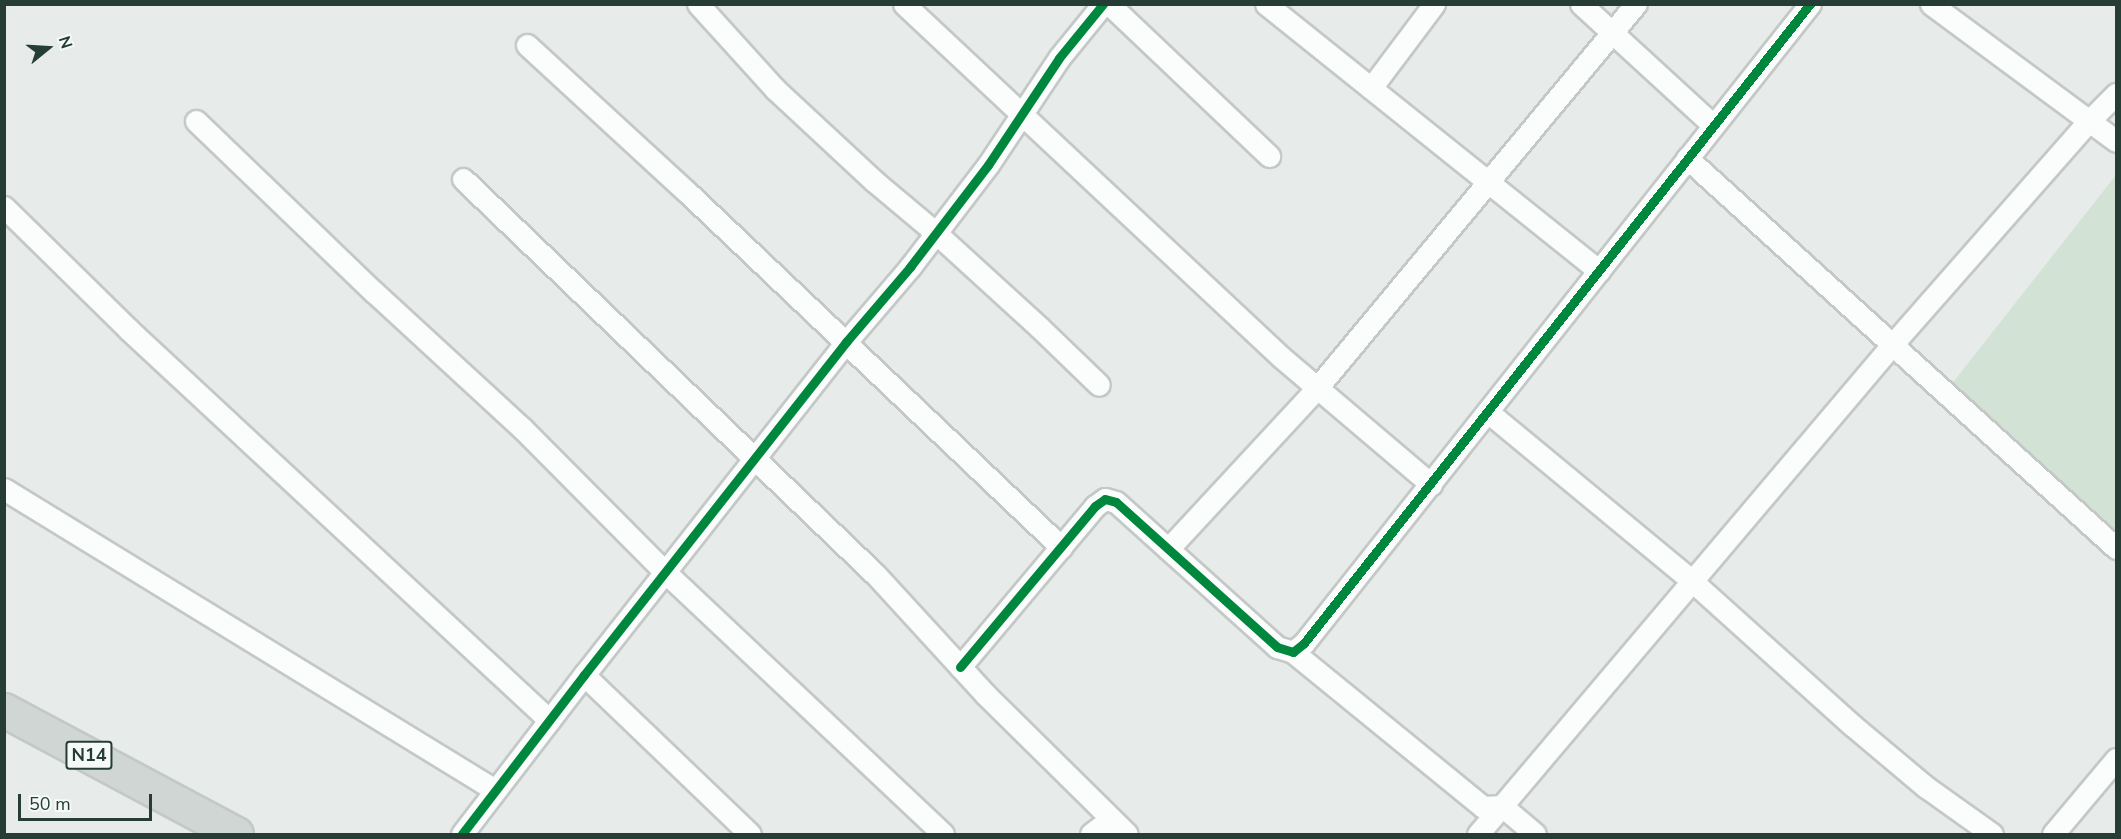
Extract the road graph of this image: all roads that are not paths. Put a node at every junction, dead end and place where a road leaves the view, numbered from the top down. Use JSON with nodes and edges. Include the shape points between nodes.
{"nodes":[{"id":1,"x":698,"y":4,"type":"edge"},
{"id":2,"x":904,"y":4,"type":"edge"},
{"id":3,"x":1103,"y":4,"type":"edge"},
{"id":4,"x":1109,"y":4,"type":"edge"},
{"id":5,"x":1266,"y":4,"type":"edge"},
{"id":6,"x":1434,"y":4,"type":"edge"},
{"id":7,"x":1581,"y":4,"type":"edge"},
{"id":8,"x":1635,"y":4,"type":"edge"},
{"id":9,"x":1810,"y":4,"type":"edge"},
{"id":10,"x":1931,"y":4,"type":"edge"},
{"id":11,"x":1612,"y":34,"type":"junction"},
{"id":12,"x":527,"y":45,"type":"dead end"},
{"id":13,"x":1371,"y":88,"type":"junction"},
{"id":14,"x":2116,"y":94,"type":"edge"},
{"id":15,"x":1021,"y":113,"type":"junction"},
{"id":16,"x":196,"y":121,"type":"dead end"},
{"id":17,"x":2088,"y":122,"type":"junction"},
{"id":18,"x":1713,"y":125,"type":"junction"},
{"id":19,"x":2116,"y":141,"type":"edge"},
{"id":20,"x":1269,"y":156,"type":"dead end"},
{"id":21,"x":1687,"y":158,"type":"junction"},
{"id":22,"x":463,"y":179,"type":"dead end"},
{"id":23,"x":1488,"y":182,"type":"junction"},
{"id":24,"x":4,"y":207,"type":"edge"},
{"id":25,"x":936,"y":233,"type":"junction"},
{"id":26,"x":1599,"y":271,"type":"junction"},
{"id":27,"x":846,"y":342,"type":"junction"},
{"id":28,"x":1891,"y":346,"type":"junction"},
{"id":29,"x":1098,"y":385,"type":"dead end"},
{"id":30,"x":1317,"y":388,"type":"junction"},
{"id":31,"x":1488,"y":412,"type":"junction"},
{"id":32,"x":755,"y":460,"type":"junction"},
{"id":33,"x":1431,"y":484,"type":"junction"},
{"id":34,"x":4,"y":489,"type":"edge"},
{"id":35,"x":1060,"y":547,"type":"junction"},
{"id":36,"x":2116,"y":548,"type":"edge"},
{"id":37,"x":1168,"y":549,"type":"junction"},
{"id":38,"x":665,"y":572,"type":"junction"},
{"id":39,"x":1692,"y":581,"type":"junction"},
{"id":40,"x":1293,"y":652,"type":"junction"},
{"id":41,"x":960,"y":667,"type":"junction"},
{"id":42,"x":584,"y":675,"type":"junction"},
{"id":43,"x":4,"y":710,"type":"edge"},
{"id":44,"x":549,"y":720,"type":"junction"},
{"id":45,"x":2116,"y":759,"type":"edge"},
{"id":46,"x":495,"y":790,"type":"junction"},
{"id":47,"x":1502,"y":806,"type":"junction"},
{"id":48,"x":1111,"y":819,"type":"junction"},
{"id":49,"x":236,"y":834,"type":"edge"},
{"id":50,"x":462,"y":834,"type":"edge"},
{"id":51,"x":750,"y":834,"type":"edge"},
{"id":52,"x":943,"y":834,"type":"edge"},
{"id":53,"x":1091,"y":834,"type":"edge"},
{"id":54,"x":1127,"y":834,"type":"edge"},
{"id":55,"x":1478,"y":834,"type":"edge"},
{"id":56,"x":1535,"y":834,"type":"edge"},
{"id":57,"x":1992,"y":834,"type":"edge"},
{"id":58,"x":2053,"y":834,"type":"edge"}],
"edges":[{"from":1,"to":25,"type":"street","via":[[776,89]]},
{"from":2,"to":15,"type":"street"},
{"from":3,"to":15,"type":"street"},
{"from":4,"to":20,"type":"street"},
{"from":5,"to":13,"type":"street"},
{"from":6,"to":13,"type":"street"},
{"from":7,"to":11,"type":"street"},
{"from":8,"to":11,"type":"street"},
{"from":9,"to":18,"type":"street"},
{"from":10,"to":17,"type":"street"},
{"from":11,"to":18,"type":"street"},
{"from":11,"to":23,"type":"street"},
{"from":12,"to":27,"type":"street"},
{"from":13,"to":23,"type":"street"},
{"from":14,"to":17,"type":"street"},
{"from":15,"to":25,"type":"street"},
{"from":15,"to":30,"type":"street"},
{"from":16,"to":38,"type":"street","via":[[522,428]]},
{"from":17,"to":19,"type":"street"},
{"from":17,"to":28,"type":"street"},
{"from":18,"to":21,"type":"street"},
{"from":21,"to":26,"type":"street"},
{"from":21,"to":28,"type":"street"},
{"from":22,"to":32,"type":"street"},
{"from":23,"to":26,"type":"street"},
{"from":23,"to":30,"type":"street"},
{"from":24,"to":44,"type":"street","via":[[128,329]]},
{"from":25,"to":27,"type":"street"},
{"from":25,"to":29,"type":"street"},
{"from":26,"to":31,"type":"street"},
{"from":27,"to":32,"type":"street"},
{"from":27,"to":35,"type":"street"},
{"from":28,"to":36,"type":"street"},
{"from":28,"to":39,"type":"street"},
{"from":30,"to":33,"type":"street"},
{"from":30,"to":37,"type":"street"},
{"from":31,"to":33,"type":"street"},
{"from":31,"to":39,"type":"street"},
{"from":32,"to":38,"type":"street"},
{"from":32,"to":41,"type":"street","via":[[876,575]]},
{"from":33,"to":40,"type":"street"},
{"from":34,"to":46,"type":"street"},
{"from":35,"to":37,"type":"street","via":[[1105,499],[1116,502]]},
{"from":35,"to":41,"type":"street"},
{"from":37,"to":40,"type":"street","via":[[1277,646]]},
{"from":38,"to":42,"type":"street"},
{"from":38,"to":52,"type":"street"},
{"from":39,"to":47,"type":"street"},
{"from":39,"to":57,"type":"street","via":[[1885,753]]},
{"from":40,"to":47,"type":"street","via":[[1483,807]]},
{"from":41,"to":48,"type":"street"},
{"from":42,"to":44,"type":"street"},
{"from":42,"to":51,"type":"street"},
{"from":43,"to":49,"type":"main road","number":"N14"},
{"from":44,"to":46,"type":"street"},
{"from":45,"to":58,"type":"street"},
{"from":46,"to":50,"type":"street"},
{"from":47,"to":55,"type":"street"},
{"from":47,"to":56,"type":"street"},
{"from":48,"to":53,"type":"street"},
{"from":48,"to":54,"type":"street"}]}
